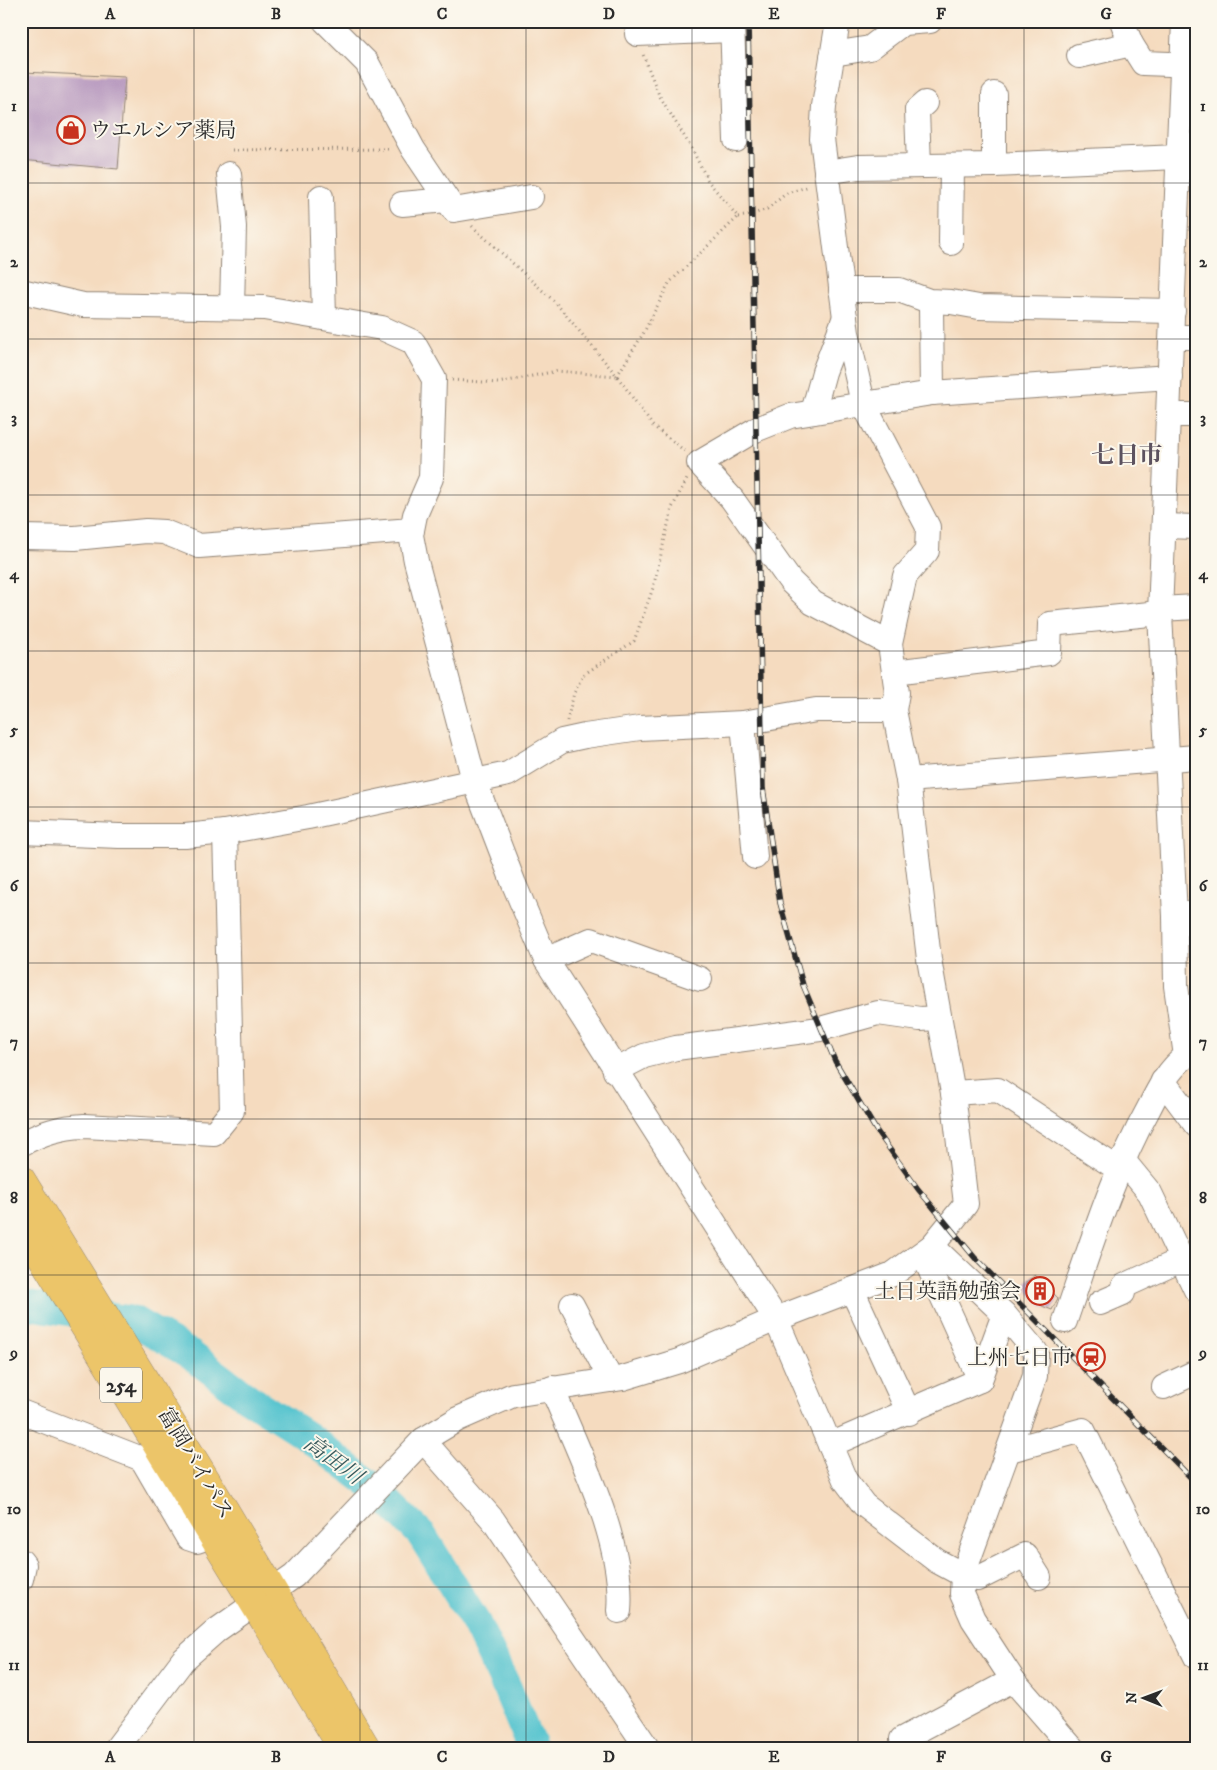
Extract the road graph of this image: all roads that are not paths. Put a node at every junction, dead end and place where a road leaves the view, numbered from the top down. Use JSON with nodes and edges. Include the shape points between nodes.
{"nodes":[{"id":1,"x":325,"y":21,"type":"edge"},
{"id":2,"x":838,"y":21,"type":"edge"},
{"id":3,"x":930,"y":21,"type":"edge"},
{"id":4,"x":1122,"y":21,"type":"edge"},
{"id":5,"x":1184,"y":21,"type":"edge"},
{"id":6,"x":732,"y":25,"type":"edge"},
{"id":7,"x":638,"y":34,"type":"road end"},
{"id":8,"x":1131,"y":44,"type":"junction"},
{"id":9,"x":1079,"y":56,"type":"dead end"},
{"id":10,"x":832,"y":58,"type":"junction"},
{"id":11,"x":1189,"y":65,"type":"edge"},
{"id":12,"x":994,"y":94,"type":"dead end"},
{"id":13,"x":925,"y":103,"type":"dead end"},
{"id":14,"x":736,"y":140,"type":"dead end"},
{"id":15,"x":1178,"y":157,"type":"junction"},
{"id":16,"x":994,"y":165,"type":"junction"},
{"id":17,"x":918,"y":166,"type":"junction"},
{"id":18,"x":952,"y":166,"type":"junction"},
{"id":19,"x":229,"y":174,"type":"dead end"},
{"id":20,"x":826,"y":179,"type":"junction"},
{"id":21,"x":321,"y":197,"type":"dead end"},
{"id":22,"x":531,"y":197,"type":"dead end"},
{"id":23,"x":402,"y":204,"type":"dead end"},
{"id":24,"x":450,"y":205,"type":"junction"},
{"id":25,"x":951,"y":243,"type":"dead end"},
{"id":26,"x":841,"y":290,"type":"junction"},
{"id":27,"x":21,"y":291,"type":"edge"},
{"id":28,"x":232,"y":307,"type":"junction"},
{"id":29,"x":932,"y":307,"type":"dead end"},
{"id":30,"x":1173,"y":311,"type":"junction"},
{"id":31,"x":845,"y":316,"type":"junction"},
{"id":32,"x":324,"y":318,"type":"junction"},
{"id":33,"x":1172,"y":337,"type":"junction"},
{"id":34,"x":1196,"y":337,"type":"edge"},
{"id":35,"x":1170,"y":377,"type":"junction"},
{"id":36,"x":932,"y":393,"type":"junction"},
{"id":37,"x":863,"y":403,"type":"junction"},
{"id":38,"x":813,"y":412,"type":"junction"},
{"id":39,"x":1168,"y":414,"type":"junction"},
{"id":40,"x":1196,"y":415,"type":"edge"},
{"id":41,"x":1164,"y":526,"type":"junction"},
{"id":42,"x":1196,"y":527,"type":"edge"},
{"id":43,"x":412,"y":530,"type":"junction"},
{"id":44,"x":21,"y":537,"type":"edge"},
{"id":45,"x":1196,"y":608,"type":"edge"},
{"id":46,"x":1160,"y":611,"type":"junction"},
{"id":47,"x":890,"y":644,"type":"junction"},
{"id":48,"x":894,"y":672,"type":"junction"},
{"id":49,"x":894,"y":710,"type":"junction"},
{"id":50,"x":743,"y":723,"type":"junction"},
{"id":51,"x":1196,"y":757,"type":"edge"},
{"id":52,"x":1167,"y":759,"type":"junction"},
{"id":53,"x":474,"y":780,"type":"junction"},
{"id":54,"x":908,"y":780,"type":"junction"},
{"id":55,"x":21,"y":832,"type":"edge"},
{"id":56,"x":225,"y":832,"type":"junction"},
{"id":57,"x":755,"y":857,"type":"dead end"},
{"id":58,"x":1185,"y":914,"type":"edge"},
{"id":59,"x":546,"y":960,"type":"junction"},
{"id":60,"x":700,"y":979,"type":"dead end"},
{"id":61,"x":939,"y":1018,"type":"junction"},
{"id":62,"x":1191,"y":1054,"type":"edge"},
{"id":63,"x":615,"y":1071,"type":"junction"},
{"id":64,"x":1163,"y":1081,"type":"junction"},
{"id":65,"x":953,"y":1093,"type":"junction"},
{"id":66,"x":1196,"y":1125,"type":"edge"},
{"id":67,"x":21,"y":1144,"type":"edge"},
{"id":68,"x":1120,"y":1164,"type":"junction"},
{"id":69,"x":21,"y":1179,"type":"edge"},
{"id":70,"x":21,"y":1223,"type":"edge"},
{"id":71,"x":928,"y":1250,"type":"junction"},
{"id":72,"x":1181,"y":1260,"type":"junction"},
{"id":73,"x":852,"y":1290,"type":"junction"},
{"id":74,"x":1196,"y":1290,"type":"edge"},
{"id":75,"x":1100,"y":1303,"type":"dead end"},
{"id":76,"x":572,"y":1305,"type":"dead end"},
{"id":77,"x":1004,"y":1314,"type":"junction"},
{"id":78,"x":776,"y":1319,"type":"junction"},
{"id":79,"x":1065,"y":1321,"type":"dead end"},
{"id":80,"x":1196,"y":1372,"type":"edge"},
{"id":81,"x":611,"y":1380,"type":"junction"},
{"id":82,"x":980,"y":1380,"type":"junction"},
{"id":83,"x":1164,"y":1386,"type":"dead end"},
{"id":84,"x":552,"y":1388,"type":"junction"},
{"id":85,"x":21,"y":1412,"type":"edge"},
{"id":86,"x":909,"y":1413,"type":"junction"},
{"id":87,"x":418,"y":1445,"type":"junction"},
{"id":88,"x":830,"y":1445,"type":"junction"},
{"id":89,"x":1010,"y":1450,"type":"junction"},
{"id":90,"x":216,"y":1523,"type":"junction"},
{"id":91,"x":21,"y":1561,"type":"edge"},
{"id":92,"x":963,"y":1575,"type":"junction"},
{"id":93,"x":1039,"y":1577,"type":"dead end"},
{"id":94,"x":21,"y":1579,"type":"edge"},
{"id":95,"x":263,"y":1597,"type":"junction"},
{"id":96,"x":619,"y":1611,"type":"dead end"},
{"id":97,"x":1196,"y":1657,"type":"edge"},
{"id":98,"x":1013,"y":1680,"type":"junction"},
{"id":99,"x":902,"y":1739,"type":"dead end"},
{"id":100,"x":116,"y":1749,"type":"edge"},
{"id":101,"x":344,"y":1749,"type":"edge"},
{"id":102,"x":367,"y":1749,"type":"edge"},
{"id":103,"x":648,"y":1749,"type":"edge"},
{"id":104,"x":1073,"y":1749,"type":"edge"}],
"edges":[{"from":1,"to":24,"type":"street","via":[[367,63],[413,149]]},
{"from":2,"to":10,"type":"street"},
{"from":3,"to":10,"type":"street","via":[[903,23],[870,48],[839,53]]},
{"from":4,"to":8,"type":"street"},
{"from":5,"to":11,"type":"street"},
{"from":6,"to":7,"type":"street"},
{"from":6,"to":14,"type":"street"},
{"from":8,"to":9,"type":"street"},
{"from":8,"to":11,"type":"street","via":[[1143,63]]},
{"from":10,"to":20,"type":"street","via":[[822,139]]},
{"from":11,"to":15,"type":"street"},
{"from":12,"to":16,"type":"street"},
{"from":13,"to":17,"type":"street","via":[[917,110]]},
{"from":15,"to":16,"type":"street"},
{"from":15,"to":30,"type":"street"},
{"from":16,"to":18,"type":"street"},
{"from":17,"to":18,"type":"street"},
{"from":17,"to":20,"type":"street","via":[[858,167]]},
{"from":18,"to":25,"type":"street"},
{"from":19,"to":28,"type":"street","via":[[234,227]]},
{"from":20,"to":26,"type":"street"},
{"from":21,"to":32,"type":"street"},
{"from":22,"to":24,"type":"street"},
{"from":23,"to":24,"type":"street"},
{"from":26,"to":30,"type":"street","via":[[899,290],[929,301],[979,307]]},
{"from":26,"to":31,"type":"street"},
{"from":27,"to":28,"type":"street","via":[[83,305]]},
{"from":28,"to":32,"type":"street","via":[[264,308]]},
{"from":29,"to":36,"type":"street"},
{"from":30,"to":33,"type":"street"},
{"from":31,"to":37,"type":"street"},
{"from":31,"to":38,"type":"street"},
{"from":32,"to":43,"type":"street","via":[[382,328],[413,342],[434,378],[431,478]]},
{"from":33,"to":34,"type":"street"},
{"from":33,"to":35,"type":"street"},
{"from":35,"to":36,"type":"street"},
{"from":35,"to":39,"type":"street"},
{"from":36,"to":37,"type":"street"},
{"from":37,"to":38,"type":"street"},
{"from":37,"to":47,"type":"street","via":[[928,527],[927,551],[905,576]]},
{"from":38,"to":47,"type":"street","via":[[790,416],[755,430],[699,463],[732,499],[791,582],[813,603]]},
{"from":39,"to":40,"type":"street"},
{"from":39,"to":41,"type":"street"},
{"from":41,"to":42,"type":"street"},
{"from":41,"to":46,"type":"street"},
{"from":43,"to":44,"type":"street","via":[[199,546],[164,532],[146,531],[75,538]]},
{"from":43,"to":53,"type":"street","via":[[416,561]]},
{"from":45,"to":46,"type":"street"},
{"from":46,"to":48,"type":"street","via":[[1050,624],[1049,653]]},
{"from":46,"to":52,"type":"street"},
{"from":47,"to":48,"type":"street"},
{"from":48,"to":49,"type":"street","via":[[898,693]]},
{"from":49,"to":50,"type":"street","via":[[816,710]]},
{"from":49,"to":54,"type":"street"},
{"from":50,"to":53,"type":"street","via":[[640,728],[585,736],[562,742],[508,774]]},
{"from":50,"to":57,"type":"street"},
{"from":51,"to":52,"type":"street"},
{"from":52,"to":54,"type":"street"},
{"from":52,"to":58,"type":"street"},
{"from":53,"to":56,"type":"street"},
{"from":53,"to":59,"type":"street"},
{"from":54,"to":61,"type":"street"},
{"from":55,"to":56,"type":"street","via":[[186,836]]},
{"from":56,"to":67,"type":"street","via":[[232,1111],[214,1133],[64,1127],[42,1133]]},
{"from":58,"to":62,"type":"street","via":[[1176,986]]},
{"from":59,"to":60,"type":"street","via":[[590,940]]},
{"from":59,"to":63,"type":"street"},
{"from":61,"to":63,"type":"street","via":[[878,1014],[820,1029],[676,1048],[644,1056]]},
{"from":61,"to":65,"type":"street"},
{"from":62,"to":64,"type":"street","via":[[1173,1066]]},
{"from":63,"to":78,"type":"street"},
{"from":64,"to":66,"type":"street"},
{"from":64,"to":68,"type":"street"},
{"from":65,"to":68,"type":"street","via":[[998,1090]]},
{"from":65,"to":71,"type":"street","via":[[966,1204]]},
{"from":68,"to":72,"type":"street","via":[[1150,1193]]},
{"from":68,"to":79,"type":"street"},
{"from":69,"to":90,"type":"highway","name":"富岡バイパス","number":"254","via":[[72,1261]]},
{"from":70,"to":90,"type":"highway","name":"富岡バイパス","number":"254"},
{"from":71,"to":73,"type":"street","via":[[893,1274]]},
{"from":71,"to":77,"type":"street"},
{"from":71,"to":82,"type":"street"},
{"from":72,"to":74,"type":"street"},
{"from":72,"to":75,"type":"street","via":[[1124,1286],[1123,1293]]},
{"from":73,"to":78,"type":"street"},
{"from":73,"to":86,"type":"street"},
{"from":76,"to":81,"type":"street"},
{"from":77,"to":82,"type":"street"},
{"from":77,"to":89,"type":"street","via":[[1036,1352],[1036,1376]]},
{"from":78,"to":81,"type":"street","via":[[679,1361]]},
{"from":78,"to":88,"type":"street"},
{"from":80,"to":83,"type":"street"},
{"from":81,"to":84,"type":"street"},
{"from":82,"to":86,"type":"street"},
{"from":84,"to":87,"type":"street","via":[[513,1395],[458,1419]]},
{"from":84,"to":96,"type":"street","via":[[604,1516],[621,1590]]},
{"from":85,"to":90,"type":"street","via":[[142,1459],[188,1538],[197,1541]]},
{"from":86,"to":88,"type":"street"},
{"from":87,"to":95,"type":"street","via":[[294,1576]]},
{"from":87,"to":103,"type":"street","via":[[493,1520]]},
{"from":88,"to":92,"type":"street","via":[[845,1480],[864,1505],[936,1561]]},
{"from":89,"to":92,"type":"street"},
{"from":89,"to":97,"type":"street","via":[[1083,1430]]},
{"from":90,"to":95,"type":"highway","name":"富岡バイパス","number":"254"},
{"from":91,"to":94,"type":"street","via":[[24,1564]]},
{"from":92,"to":93,"type":"street","via":[[977,1579],[1025,1555]]},
{"from":92,"to":98,"type":"street","via":[[962,1594]]},
{"from":95,"to":100,"type":"street","via":[[217,1630],[183,1660]]},
{"from":95,"to":101,"type":"highway","name":"富岡バイパス","number":"254"},
{"from":95,"to":102,"type":"highway","name":"富岡バイパス","number":"254"},
{"from":98,"to":99,"type":"street"},
{"from":98,"to":104,"type":"street"}]}
